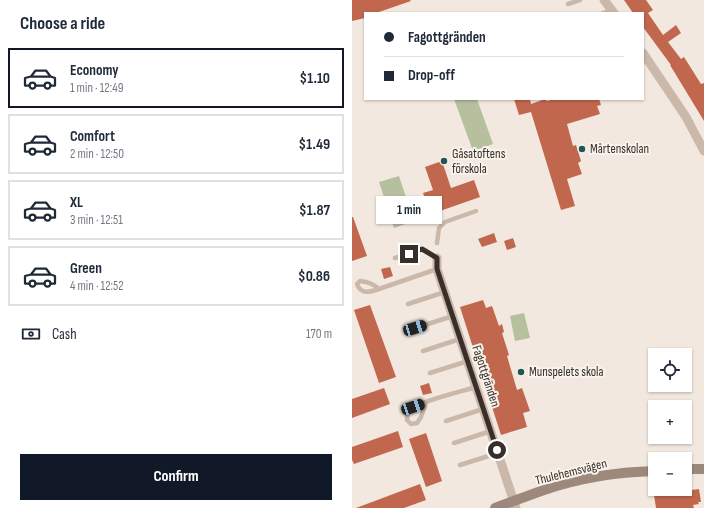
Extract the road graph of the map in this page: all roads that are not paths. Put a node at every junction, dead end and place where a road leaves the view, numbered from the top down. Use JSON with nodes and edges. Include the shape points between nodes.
{"nodes":[{"id":1,"x":580,"y":0,"type":"edge"},
{"id":2,"x":604,"y":0,"type":"edge"},
{"id":3,"x":568,"y":4,"type":"dead end"},
{"id":4,"x":609,"y":12,"type":"edge"},
{"id":5,"x":644,"y":54,"type":"edge"},
{"id":6,"x":703,"y":148,"type":"edge"},
{"id":7,"x":476,"y":211,"type":"dead end"},
{"id":8,"x":437,"y":242,"type":"dead end"},
{"id":9,"x":395,"y":258,"type":"dead end"},
{"id":10,"x":437,"y":258,"type":"joint"},
{"id":11,"x":437,"y":269,"type":"junction"},
{"id":12,"x":379,"y":289,"type":"dead end"},
{"id":13,"x":445,"y":292,"type":"junction"},
{"id":14,"x":408,"y":304,"type":"dead end"},
{"id":15,"x":453,"y":316,"type":"junction"},
{"id":16,"x":415,"y":328,"type":"dead end"},
{"id":17,"x":460,"y":339,"type":"junction"},
{"id":18,"x":423,"y":351,"type":"dead end"},
{"id":19,"x":468,"y":361,"type":"junction"},
{"id":20,"x":430,"y":374,"type":"dead end"},
{"id":21,"x":476,"y":387,"type":"junction"},
{"id":22,"x":426,"y":402,"type":"junction"},
{"id":23,"x":483,"y":409,"type":"junction"},
{"id":24,"x":446,"y":421,"type":"dead end"},
{"id":25,"x":491,"y":431,"type":"junction"},
{"id":26,"x":454,"y":443,"type":"dead end"},
{"id":27,"x":498,"y":453,"type":"junction"},
{"id":28,"x":460,"y":465,"type":"dead end"},
{"id":29,"x":692,"y":469,"type":"edge"},
{"id":30,"x":704,"y":469,"type":"edge"},
{"id":31,"x":648,"y":471,"type":"edge"},
{"id":32,"x":515,"y":505,"type":"edge"},
{"id":33,"x":495,"y":508,"type":"edge"}],
"edges":[{"from":1,"to":3,"type":"lane"},
{"from":2,"to":4,"type":"street"},
{"from":5,"to":6,"type":"street","via":[[686,117]]},
{"from":7,"to":8,"type":"lane","via":[[445,222],[439,228]]},
{"from":9,"to":10,"type":"lane","via":[[422,249]]},
{"from":10,"to":11,"type":"street","name":"Fagottgränden"},
{"from":11,"to":12,"type":"lane"},
{"from":11,"to":13,"type":"street","name":"Fagottgränden"},
{"from":13,"to":14,"type":"lane"},
{"from":13,"to":15,"type":"street","name":"Fagottgränden"},
{"from":15,"to":16,"type":"lane"},
{"from":15,"to":17,"type":"street","name":"Fagottgränden"},
{"from":17,"to":18,"type":"lane"},
{"from":17,"to":19,"type":"street","name":"Fagottgränden"},
{"from":19,"to":20,"type":"lane"},
{"from":19,"to":21,"type":"street","name":"Fagottgränden"},
{"from":21,"to":22,"type":"lane"},
{"from":21,"to":23,"type":"street","name":"Fagottgränden"},
{"from":22,"to":22,"type":"lane","via":[[408,411],[407,420],[411,424],[417,424]]},
{"from":23,"to":24,"type":"lane"},
{"from":23,"to":25,"type":"street","name":"Fagottgränden"},
{"from":25,"to":26,"type":"lane"},
{"from":25,"to":27,"type":"street","name":"Fagottgränden"},
{"from":27,"to":28,"type":"lane"},
{"from":27,"to":32,"type":"street","name":"Fagottgränden"},
{"from":29,"to":30,"type":"street"},
{"from":31,"to":32,"type":"street","name":"Thulehemsvägen","via":[[599,476],[544,490]]},
{"from":32,"to":33,"type":"street","name":"Thulehemsvägen"}]}
